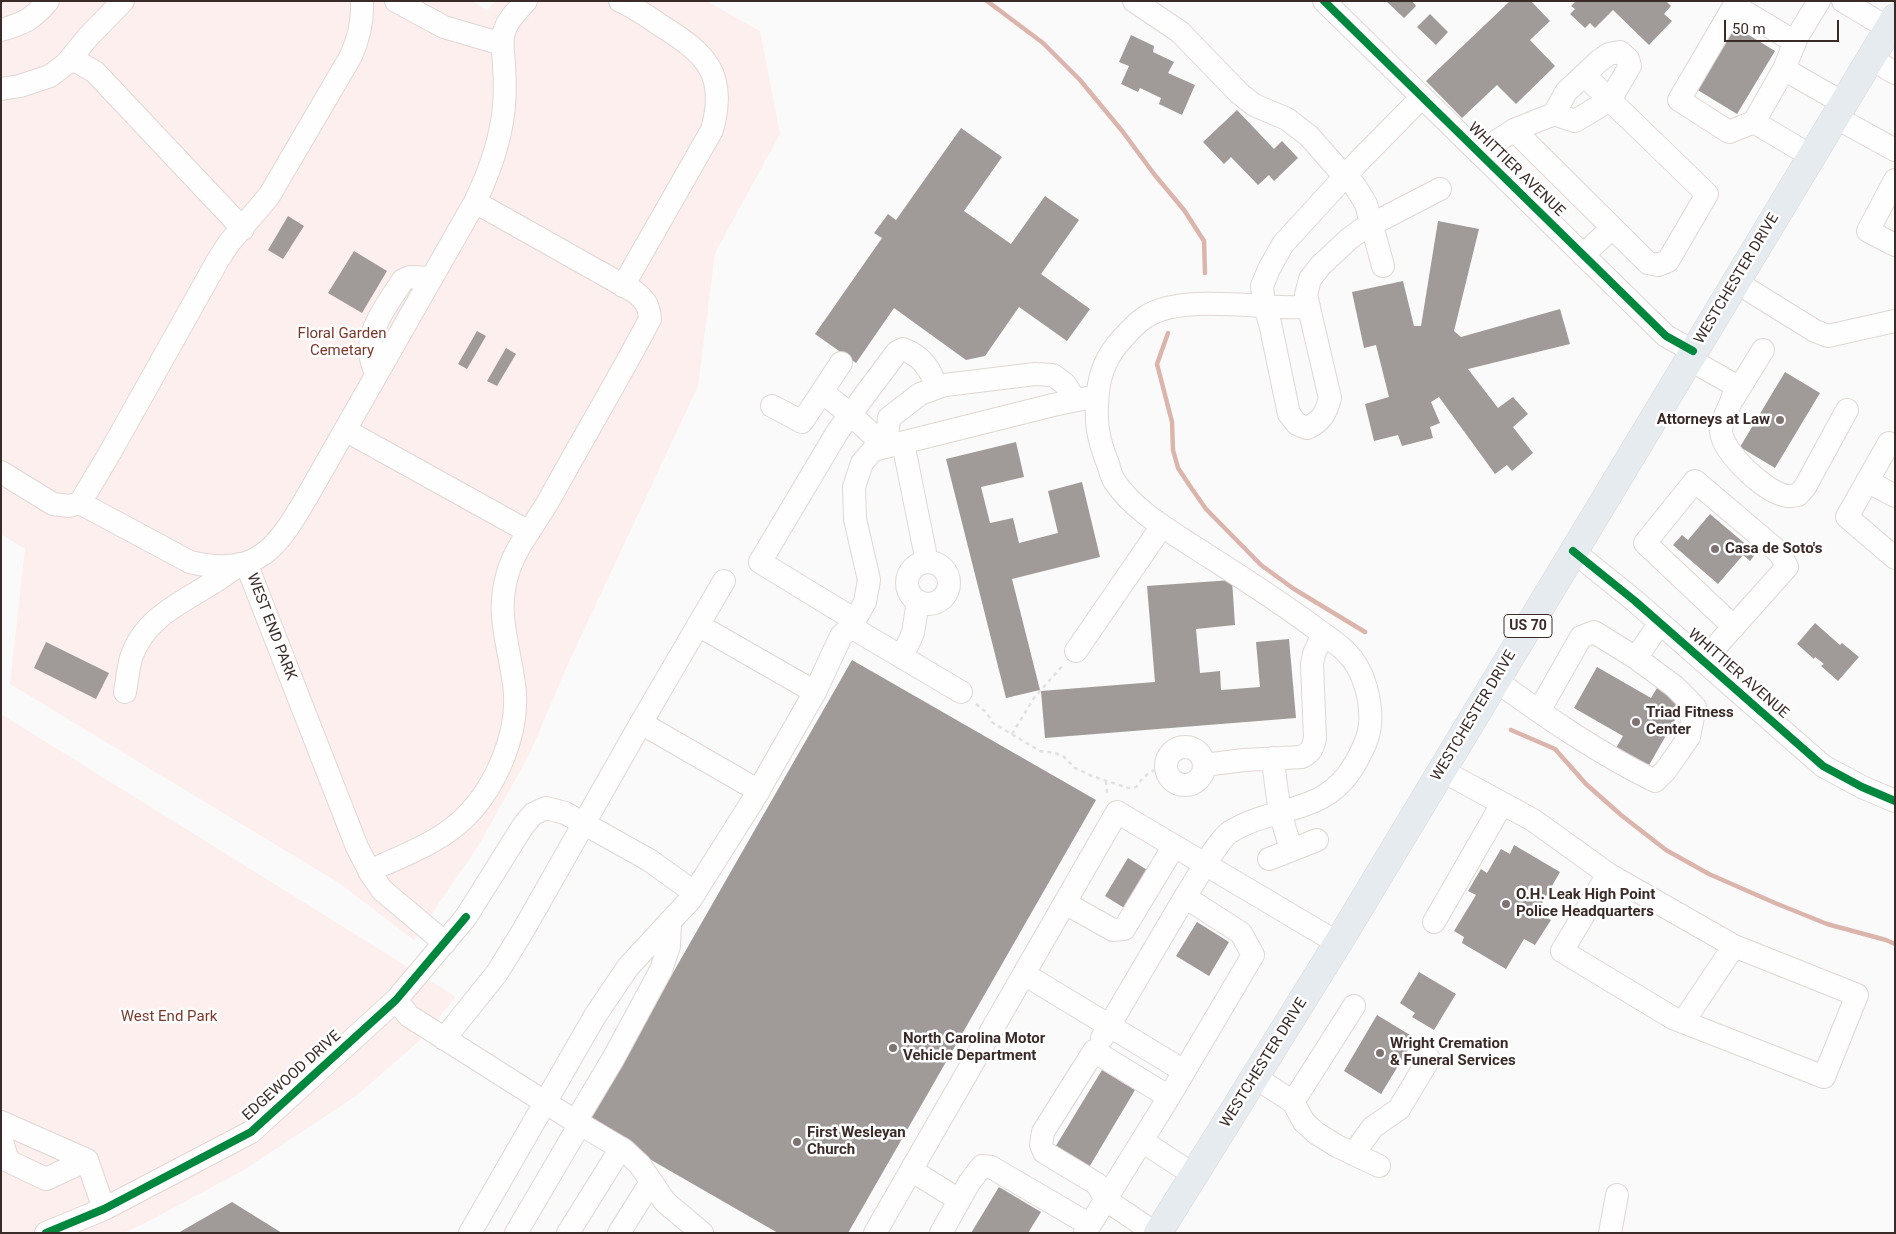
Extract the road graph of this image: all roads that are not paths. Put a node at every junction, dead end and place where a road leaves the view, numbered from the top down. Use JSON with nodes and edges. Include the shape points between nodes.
{"nodes":[{"id":1,"x":48,"y":1,"type":"edge"},
{"id":2,"x":124,"y":1,"type":"edge"},
{"id":3,"x":362,"y":1,"type":"edge"},
{"id":4,"x":396,"y":1,"type":"edge"},
{"id":5,"x":526,"y":1,"type":"edge"},
{"id":6,"x":620,"y":1,"type":"edge"},
{"id":7,"x":1134,"y":1,"type":"edge"},
{"id":8,"x":1324,"y":1,"type":"edge"},
{"id":9,"x":1819,"y":1,"type":"edge"},
{"id":10,"x":1842,"y":1,"type":"edge"},
{"id":11,"x":1736,"y":4,"type":"edge"},
{"id":12,"x":1892,"y":23,"type":"edge"},
{"id":13,"x":1,"y":30,"type":"edge"},
{"id":14,"x":1795,"y":42,"type":"junction"},
{"id":15,"x":502,"y":44,"type":"junction"},
{"id":16,"x":71,"y":58,"type":"junction"},
{"id":17,"x":1870,"y":58,"type":"junction"},
{"id":18,"x":1784,"y":69,"type":"junction"},
{"id":19,"x":1895,"y":73,"type":"edge"},
{"id":20,"x":1584,"y":75,"type":"junction"},
{"id":21,"x":1,"y":88,"type":"edge"},
{"id":22,"x":1422,"y":97,"type":"junction"},
{"id":23,"x":1610,"y":100,"type":"junction"},
{"id":24,"x":1839,"y":110,"type":"junction"},
{"id":25,"x":1554,"y":114,"type":"junction"},
{"id":26,"x":1754,"y":122,"type":"junction"},
{"id":27,"x":1514,"y":130,"type":"junction"},
{"id":28,"x":1895,"y":150,"type":"edge"},
{"id":29,"x":1479,"y":153,"type":"junction"},
{"id":30,"x":1812,"y":156,"type":"junction"},
{"id":31,"x":1345,"y":177,"type":"junction"},
{"id":32,"x":1895,"y":180,"type":"edge"},
{"id":33,"x":1440,"y":189,"type":"dead end"},
{"id":34,"x":475,"y":202,"type":"junction"},
{"id":35,"x":1372,"y":223,"type":"junction"},
{"id":36,"x":1612,"y":228,"type":"junction"},
{"id":37,"x":242,"y":229,"type":"junction"},
{"id":38,"x":1895,"y":246,"type":"edge"},
{"id":39,"x":1583,"y":255,"type":"junction"},
{"id":40,"x":1383,"y":266,"type":"dead end"},
{"id":41,"x":1736,"y":282,"type":"junction"},
{"id":42,"x":623,"y":286,"type":"junction"},
{"id":43,"x":1264,"y":305,"type":"junction"},
{"id":44,"x":1309,"y":307,"type":"junction"},
{"id":45,"x":1895,"y":321,"type":"edge"},
{"id":46,"x":1763,"y":350,"type":"dead end"},
{"id":47,"x":1691,"y":355,"type":"junction"},
{"id":48,"x":841,"y":364,"type":"dead end"},
{"id":49,"x":935,"y":388,"type":"junction"},
{"id":50,"x":822,"y":392,"type":"junction"},
{"id":51,"x":1097,"y":396,"type":"junction"},
{"id":52,"x":1734,"y":397,"type":"junction"},
{"id":53,"x":1075,"y":400,"type":"junction"},
{"id":54,"x":772,"y":406,"type":"dead end"},
{"id":55,"x":1847,"y":410,"type":"dead end"},
{"id":56,"x":850,"y":414,"type":"junction"},
{"id":57,"x":345,"y":430,"type":"junction"},
{"id":58,"x":1893,"y":441,"type":"edge"},
{"id":59,"x":894,"y":445,"type":"junction"},
{"id":60,"x":1,"y":472,"type":"edge"},
{"id":61,"x":1867,"y":481,"type":"junction"},
{"id":62,"x":1895,"y":496,"type":"edge"},
{"id":63,"x":80,"y":503,"type":"junction"},
{"id":64,"x":1162,"y":526,"type":"junction"},
{"id":65,"x":529,"y":532,"type":"junction"},
{"id":66,"x":1573,"y":551,"type":"junction"},
{"id":67,"x":1895,"y":558,"type":"edge"},
{"id":68,"x":926,"y":562,"type":"junction"},
{"id":69,"x":242,"y":563,"type":"junction"},
{"id":70,"x":724,"y":581,"type":"dead end"},
{"id":71,"x":918,"y":601,"type":"junction"},
{"id":72,"x":853,"y":623,"type":"junction"},
{"id":73,"x":1660,"y":623,"type":"junction"},
{"id":74,"x":698,"y":625,"type":"junction"},
{"id":75,"x":1734,"y":626,"type":"junction"},
{"id":76,"x":1324,"y":634,"type":"junction"},
{"id":77,"x":1076,"y":651,"type":"road end"},
{"id":78,"x":902,"y":657,"type":"junction"},
{"id":79,"x":1636,"y":658,"type":"junction"},
{"id":80,"x":1703,"y":661,"type":"junction"},
{"id":81,"x":1495,"y":680,"type":"junction"},
{"id":82,"x":125,"y":692,"type":"dead end"},
{"id":83,"x":815,"y":692,"type":"junction"},
{"id":84,"x":961,"y":692,"type":"road end"},
{"id":85,"x":1539,"y":711,"type":"junction"},
{"id":86,"x":641,"y":723,"type":"junction"},
{"id":87,"x":1273,"y":758,"type":"junction"},
{"id":88,"x":1166,"y":767,"type":"road end"},
{"id":89,"x":1441,"y":770,"type":"junction"},
{"id":90,"x":759,"y":791,"type":"junction"},
{"id":91,"x":1895,"y":801,"type":"edge"},
{"id":92,"x":1502,"y":804,"type":"junction"},
{"id":93,"x":1281,"y":813,"type":"junction"},
{"id":94,"x":584,"y":824,"type":"junction"},
{"id":95,"x":1317,"y":840,"type":"dead end"},
{"id":96,"x":1174,"y":846,"type":"junction"},
{"id":97,"x":1292,"y":850,"type":"junction"},
{"id":98,"x":1269,"y":859,"type":"dead end"},
{"id":99,"x":1206,"y":865,"type":"junction"},
{"id":100,"x":369,"y":871,"type":"junction"},
{"id":101,"x":1608,"y":874,"type":"junction"},
{"id":102,"x":695,"y":892,"type":"junction"},
{"id":103,"x":1185,"y":897,"type":"junction"},
{"id":104,"x":1065,"y":903,"type":"junction"},
{"id":105,"x":670,"y":922,"type":"junction"},
{"id":106,"x":1434,"y":922,"type":"dead end"},
{"id":107,"x":446,"y":943,"type":"junction"},
{"id":108,"x":1338,"y":943,"type":"junction"},
{"id":109,"x":1734,"y":946,"type":"junction"},
{"id":110,"x":1024,"y":974,"type":"junction"},
{"id":111,"x":396,"y":1000,"type":"junction"},
{"id":112,"x":1354,"y":1006,"type":"dead end"},
{"id":113,"x":1683,"y":1022,"type":"junction"},
{"id":114,"x":1108,"y":1026,"type":"junction"},
{"id":115,"x":444,"y":1039,"type":"junction"},
{"id":116,"x":1094,"y":1051,"type":"junction"},
{"id":117,"x":1429,"y":1059,"type":"dead end"},
{"id":118,"x":1184,"y":1071,"type":"junction"},
{"id":119,"x":1255,"y":1077,"type":"junction"},
{"id":120,"x":1169,"y":1097,"type":"junction"},
{"id":121,"x":546,"y":1102,"type":"junction"},
{"id":122,"x":1293,"y":1102,"type":"junction"},
{"id":123,"x":1,"y":1122,"type":"edge"},
{"id":124,"x":578,"y":1122,"type":"junction"},
{"id":125,"x":1,"y":1138,"type":"edge"},
{"id":126,"x":1142,"y":1141,"type":"junction"},
{"id":127,"x":621,"y":1148,"type":"junction"},
{"id":128,"x":1353,"y":1154,"type":"junction"},
{"id":129,"x":86,"y":1160,"type":"junction"},
{"id":130,"x":1379,"y":1166,"type":"dead end"},
{"id":131,"x":910,"y":1170,"type":"junction"},
{"id":132,"x":1194,"y":1175,"type":"junction"},
{"id":133,"x":651,"y":1182,"type":"junction"},
{"id":134,"x":1617,"y":1195,"type":"dead end"},
{"id":135,"x":959,"y":1200,"type":"junction"},
{"id":136,"x":1106,"y":1200,"type":"junction"},
{"id":137,"x":104,"y":1209,"type":"junction"},
{"id":138,"x":677,"y":1225,"type":"edge"},
{"id":139,"x":1087,"y":1229,"type":"edge"},
{"id":140,"x":46,"y":1233,"type":"edge"},
{"id":141,"x":470,"y":1233,"type":"edge"},
{"id":142,"x":516,"y":1233,"type":"edge"},
{"id":143,"x":568,"y":1233,"type":"edge"},
{"id":144,"x":619,"y":1233,"type":"edge"},
{"id":145,"x":702,"y":1233,"type":"edge"},
{"id":146,"x":875,"y":1233,"type":"edge"},
{"id":147,"x":941,"y":1233,"type":"edge"},
{"id":148,"x":1156,"y":1233,"type":"edge"},
{"id":149,"x":1610,"y":1233,"type":"edge"}],
"edges":[{"from":1,"to":13,"type":"street","via":[[37,15],[26,22]]},
{"from":2,"to":16,"type":"street"},
{"from":3,"to":37,"type":"street","via":[[360,36],[351,56],[269,196]]},
{"from":4,"to":15,"type":"street","via":[[444,27]]},
{"from":5,"to":15,"type":"street","via":[[504,30]]},
{"from":6,"to":42,"type":"street","via":[[687,41],[708,64],[718,93],[712,130]]},
{"from":7,"to":31,"type":"street","via":[[1180,32],[1254,105],[1287,119],[1309,136]]},
{"from":8,"to":22,"type":"street","name":"WHITTIER AVENUE"},
{"from":9,"to":14,"type":"street"},
{"from":10,"to":12,"type":"street"},
{"from":11,"to":14,"type":"street"},
{"from":11,"to":26,"type":"street","via":[[1679,100],[1729,132]]},
{"from":12,"to":17,"type":"main road","name":"WESTCHESTER DRIVE","number":"US 70"},
{"from":14,"to":18,"type":"street"},
{"from":15,"to":34,"type":"street","via":[[504,106],[498,147]]},
{"from":16,"to":21,"type":"street","via":[[50,76],[20,86]]},
{"from":16,"to":37,"type":"street","via":[[95,72]]},
{"from":17,"to":19,"type":"street"},
{"from":17,"to":24,"type":"main road","name":"WESTCHESTER DRIVE","number":"US 70"},
{"from":18,"to":24,"type":"street"},
{"from":18,"to":26,"type":"street"},
{"from":20,"to":23,"type":"street"},
{"from":20,"to":23,"type":"street","via":[[1609,54],[1620,52],[1628,59],[1630,66]]},
{"from":20,"to":25,"type":"street","via":[[1566,92]]},
{"from":22,"to":29,"type":"street","name":"WHITTIER AVENUE"},
{"from":22,"to":31,"type":"street"},
{"from":23,"to":25,"type":"street","via":[[1575,121]]},
{"from":23,"to":36,"type":"street","via":[[1707,194],[1668,261],[1658,265],[1648,263]]},
{"from":24,"to":28,"type":"street"},
{"from":24,"to":30,"type":"main road","name":"WESTCHESTER DRIVE","number":"US 70"},
{"from":25,"to":27,"type":"street"},
{"from":26,"to":30,"type":"street"},
{"from":27,"to":29,"type":"street"},
{"from":27,"to":36,"type":"street"},
{"from":29,"to":39,"type":"street","name":"WHITTIER AVENUE"},
{"from":30,"to":41,"type":"main road","name":"WESTCHESTER DRIVE","number":"US 70"},
{"from":31,"to":35,"type":"street","via":[[1356,186]]},
{"from":31,"to":43,"type":"street","via":[[1283,244],[1262,286]]},
{"from":32,"to":38,"type":"street","via":[[1868,231]]},
{"from":33,"to":35,"type":"street"},
{"from":34,"to":42,"type":"street"},
{"from":34,"to":57,"type":"street"},
{"from":35,"to":40,"type":"street"},
{"from":35,"to":44,"type":"street","via":[[1348,239],[1310,279],[1306,294]]},
{"from":36,"to":39,"type":"street"},
{"from":37,"to":63,"type":"street","via":[[213,268]]},
{"from":39,"to":47,"type":"street","name":"WHITTIER AVENUE","via":[[1666,336]]},
{"from":41,"to":45,"type":"street","via":[[1828,336]]},
{"from":41,"to":47,"type":"main road","name":"WESTCHESTER DRIVE","number":"US 70"},
{"from":42,"to":65,"type":"street","via":[[645,300],[650,319]]},
{"from":43,"to":44,"type":"street"},
{"from":43,"to":44,"type":"street","via":[[1289,414],[1297,424],[1307,428],[1326,413],[1330,398]]},
{"from":43,"to":51,"type":"street","via":[[1194,304],[1166,307],[1147,316],[1114,348],[1099,375]]},
{"from":46,"to":52,"type":"street"},
{"from":47,"to":52,"type":"street","name":"WHITTIER AVENUE","via":[[1731,383],[1735,388]]},
{"from":47,"to":66,"type":"main road","name":"WESTCHESTER DRIVE","number":"US 70"},
{"from":48,"to":50,"type":"street"},
{"from":49,"to":53,"type":"street","via":[[1035,374],[1053,375],[1065,384]]},
{"from":49,"to":56,"type":"street","via":[[926,365],[903,349],[897,352]]},
{"from":49,"to":59,"type":"street","via":[[920,394],[889,418]]},
{"from":50,"to":54,"type":"street","via":[[802,422]]},
{"from":50,"to":56,"type":"street"},
{"from":51,"to":53,"type":"street"},
{"from":51,"to":64,"type":"street","via":[[1095,415],[1100,445],[1114,482]]},
{"from":52,"to":55,"type":"street","via":[[1722,425],[1725,444],[1747,472],[1772,490],[1788,496],[1798,495],[1805,487]]},
{"from":53,"to":59,"type":"street"},
{"from":56,"to":59,"type":"street"},
{"from":56,"to":72,"type":"street","via":[[760,562]]},
{"from":57,"to":65,"type":"street"},
{"from":57,"to":69,"type":"street","via":[[288,530],[263,554]]},
{"from":58,"to":61,"type":"street"},
{"from":59,"to":68,"type":"street"},
{"from":59,"to":72,"type":"street","via":[[873,450],[862,463],[854,487],[855,519],[869,580],[865,602]]},
{"from":60,"to":63,"type":"street","via":[[53,504],[69,506]]},
{"from":61,"to":62,"type":"street"},
{"from":61,"to":67,"type":"street","via":[[1847,517]]},
{"from":63,"to":69,"type":"street","via":[[190,562],[208,566]]},
{"from":64,"to":76,"type":"street"},
{"from":64,"to":77,"type":"street"},
{"from":65,"to":100,"type":"street","via":[[507,575],[502,598],[502,622],[515,686],[511,736],[500,767],[479,800],[459,823],[441,836]]},
{"from":66,"to":73,"type":"street","name":"WHITTIER AVENUE"},
{"from":66,"to":81,"type":"main road","name":"WESTCHESTER DRIVE","number":"US 70"},
{"from":68,"to":71,"type":"street","via":[[914,567],[908,578],[909,592]]},
{"from":68,"to":71,"type":"street","via":[[940,565],[945,570],[948,590],[939,601]]},
{"from":69,"to":82,"type":"street","via":[[171,608],[147,628],[131,657]]},
{"from":69,"to":100,"type":"street","name":"WEST END PARK"},
{"from":70,"to":74,"type":"street"},
{"from":71,"to":78,"type":"street","via":[[913,633]]},
{"from":72,"to":78,"type":"street"},
{"from":72,"to":83,"type":"street","via":[[841,636]]},
{"from":73,"to":79,"type":"street"},
{"from":73,"to":80,"type":"street","name":"WHITTIER AVENUE"},
{"from":74,"to":83,"type":"street"},
{"from":74,"to":86,"type":"street"},
{"from":75,"to":75,"type":"street","via":[[1787,567],[1780,553],[1695,481],[1645,542]]},
{"from":75,"to":80,"type":"street"},
{"from":76,"to":87,"type":"street","via":[[1312,664],[1314,747],[1302,757]]},
{"from":76,"to":93,"type":"street","via":[[1347,652],[1359,671],[1368,693],[1370,727],[1349,775],[1337,788],[1311,803]]},
{"from":78,"to":84,"type":"street"},
{"from":79,"to":85,"type":"street","via":[[1594,632],[1581,637]]},
{"from":79,"to":85,"type":"street","via":[[1674,686],[1695,707],[1689,737],[1655,781],[1620,764]]},
{"from":80,"to":91,"type":"street","name":"WHITTIER AVENUE","via":[[1823,766]]},
{"from":81,"to":85,"type":"street"},
{"from":81,"to":89,"type":"main road","name":"WESTCHESTER DRIVE","number":"US 70"},
{"from":83,"to":90,"type":"street"},
{"from":86,"to":90,"type":"street"},
{"from":86,"to":94,"type":"street"},
{"from":87,"to":88,"type":"street","via":[[1204,765],[1198,781],[1186,786],[1174,782]]},
{"from":87,"to":93,"type":"street"},
{"from":89,"to":92,"type":"street"},
{"from":89,"to":108,"type":"main road","name":"WESTCHESTER DRIVE","number":"US 70"},
{"from":90,"to":102,"type":"street"},
{"from":92,"to":101,"type":"street","via":[[1534,820]]},
{"from":92,"to":106,"type":"street"},
{"from":93,"to":97,"type":"street"},
{"from":93,"to":99,"type":"street","via":[[1258,819],[1229,833]]},
{"from":94,"to":102,"type":"street","name":"EDGEWOOD DRIVE","via":[[649,860]]},
{"from":94,"to":107,"type":"street","name":"EDGEWOOD DRIVE","via":[[565,813],[546,808],[534,814]]},
{"from":94,"to":115,"type":"street","via":[[497,973]]},
{"from":95,"to":97,"type":"street"},
{"from":96,"to":99,"type":"street"},
{"from":96,"to":104,"type":"street","via":[[1124,929],[1113,930]]},
{"from":96,"to":104,"type":"street","via":[[1118,812]]},
{"from":97,"to":98,"type":"street"},
{"from":99,"to":103,"type":"street"},
{"from":99,"to":108,"type":"street"},
{"from":100,"to":107,"type":"street","name":"WEST END PARK","via":[[382,890]]},
{"from":101,"to":109,"type":"street"},
{"from":101,"to":113,"type":"street","via":[[1562,951]]},
{"from":102,"to":105,"type":"street"},
{"from":103,"to":114,"type":"street"},
{"from":103,"to":118,"type":"street","via":[[1241,933],[1253,955]]},
{"from":104,"to":110,"type":"street"},
{"from":105,"to":121,"type":"street","via":[[628,967],[595,1016]]},
{"from":105,"to":124,"type":"street","via":[[669,946],[661,970]]},
{"from":107,"to":111,"type":"street","name":"EDGEWOOD DRIVE"},
{"from":108,"to":119,"type":"main road","name":"WESTCHESTER DRIVE","number":"US 70"},
{"from":109,"to":113,"type":"street"},
{"from":109,"to":113,"type":"street","via":[[1857,995],[1824,1077]]},
{"from":110,"to":114,"type":"street"},
{"from":110,"to":131,"type":"street"},
{"from":111,"to":115,"type":"street","via":[[410,1016]]},
{"from":111,"to":137,"type":"street","name":"EDGEWOOD DRIVE","via":[[250,1132]]},
{"from":112,"to":122,"type":"street"},
{"from":114,"to":116,"type":"street"},
{"from":114,"to":118,"type":"street"},
{"from":115,"to":121,"type":"street"},
{"from":116,"to":120,"type":"street"},
{"from":116,"to":136,"type":"street","via":[[1043,1132],[1041,1145],[1044,1152],[1097,1184]]},
{"from":117,"to":128,"type":"street","via":[[1399,1109],[1372,1127]]},
{"from":118,"to":120,"type":"street"},
{"from":119,"to":122,"type":"street"},
{"from":119,"to":132,"type":"main road","name":"WESTCHESTER DRIVE","number":"US 70"},
{"from":120,"to":126,"type":"street"},
{"from":121,"to":124,"type":"street"},
{"from":121,"to":141,"type":"street"},
{"from":122,"to":128,"type":"street","via":[[1304,1122]]},
{"from":123,"to":129,"type":"street"},
{"from":124,"to":127,"type":"street"},
{"from":124,"to":142,"type":"street"},
{"from":125,"to":129,"type":"street","via":[[8,1161],[46,1179]]},
{"from":126,"to":132,"type":"street"},
{"from":126,"to":136,"type":"street"},
{"from":127,"to":133,"type":"street","via":[[640,1165]]},
{"from":127,"to":143,"type":"street"},
{"from":128,"to":130,"type":"street"},
{"from":129,"to":137,"type":"street"},
{"from":131,"to":135,"type":"street"},
{"from":131,"to":146,"type":"street"},
{"from":132,"to":148,"type":"main road","name":"WESTCHESTER DRIVE","number":"US 70"},
{"from":133,"to":138,"type":"street"},
{"from":133,"to":144,"type":"street"},
{"from":134,"to":149,"type":"street"},
{"from":135,"to":139,"type":"street","via":[[982,1166],[991,1168]]},
{"from":135,"to":147,"type":"street"},
{"from":136,"to":139,"type":"street"},
{"from":136,"to":148,"type":"street"},
{"from":137,"to":140,"type":"street","name":"EDGEWOOD DRIVE"},
{"from":138,"to":145,"type":"street"}]}
